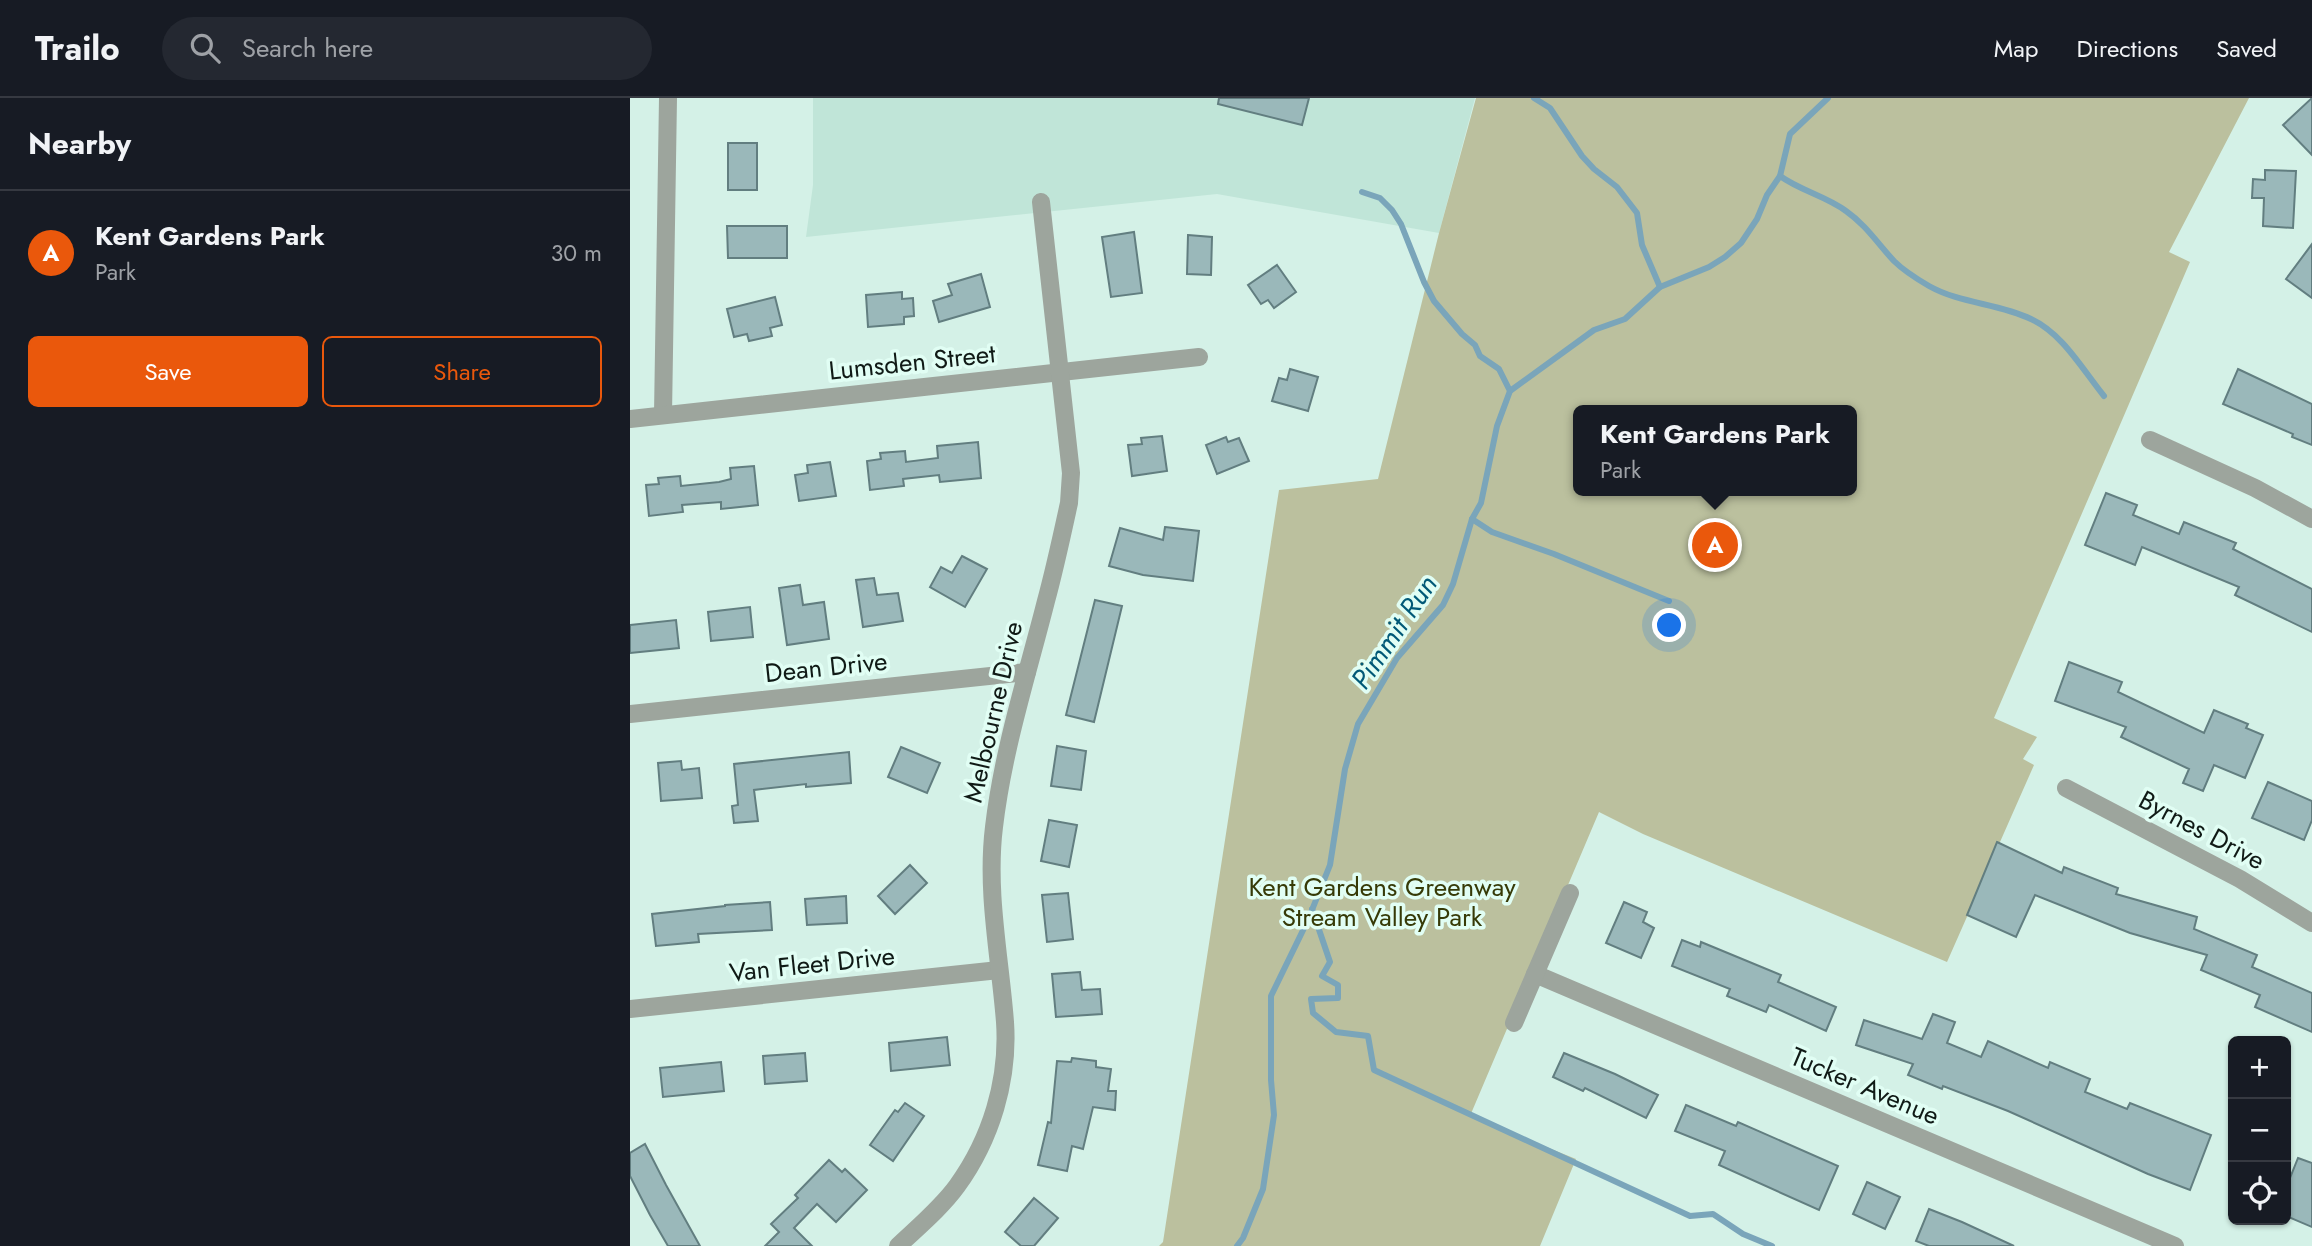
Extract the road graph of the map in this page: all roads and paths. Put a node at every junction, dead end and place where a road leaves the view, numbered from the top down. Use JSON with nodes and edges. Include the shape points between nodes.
{"nodes":[{"id":1,"x":668,"y":98,"type":"edge"},
{"id":2,"x":1041,"y":202,"type":"dead end"},
{"id":3,"x":1199,"y":357,"type":"dead end"},
{"id":4,"x":1060,"y":372,"type":"junction"},
{"id":5,"x":663,"y":415,"type":"junction"},
{"id":6,"x":630,"y":419,"type":"edge"},
{"id":7,"x":2150,"y":440,"type":"dead end"},
{"id":8,"x":2312,"y":519,"type":"edge"},
{"id":9,"x":1027,"y":672,"type":"junction"},
{"id":10,"x":630,"y":714,"type":"edge"},
{"id":11,"x":2066,"y":788,"type":"dead end"},
{"id":12,"x":1570,"y":893,"type":"dead end"},
{"id":13,"x":2312,"y":923,"type":"edge"},
{"id":14,"x":999,"y":970,"type":"junction"},
{"id":15,"x":1535,"y":974,"type":"junction"},
{"id":16,"x":630,"y":1009,"type":"edge"},
{"id":17,"x":1514,"y":1023,"type":"dead end"},
{"id":18,"x":898,"y":1246,"type":"edge"},
{"id":19,"x":2175,"y":1246,"type":"edge"}],
"edges":[{"from":1,"to":5,"type":"street"},
{"from":2,"to":4,"type":"street","name":"Melbourne Drive"},
{"from":3,"to":4,"type":"street","name":"Lumsden Street"},
{"from":4,"to":5,"type":"street","name":"Lumsden Street"},
{"from":4,"to":9,"type":"street","name":"Melbourne Drive","via":[[1071,473],[1069,503]]},
{"from":5,"to":6,"type":"street","name":"Lumsden Street"},
{"from":7,"to":8,"type":"street"},
{"from":9,"to":10,"type":"street","name":"Dean Drive"},
{"from":9,"to":14,"type":"street","name":"Melbourne Drive","via":[[1000,780],[993,831]]},
{"from":11,"to":13,"type":"street","name":"Byrnes Drive","via":[[2229,873]]},
{"from":12,"to":15,"type":"street"},
{"from":14,"to":16,"type":"street","name":"Van Fleet Drive"},
{"from":14,"to":18,"type":"street","name":"Melbourne Drive","via":[[1005,1060],[989,1127],[956,1187]]},
{"from":15,"to":17,"type":"street"},
{"from":15,"to":19,"type":"street","name":"Tucker Avenue"}]}
